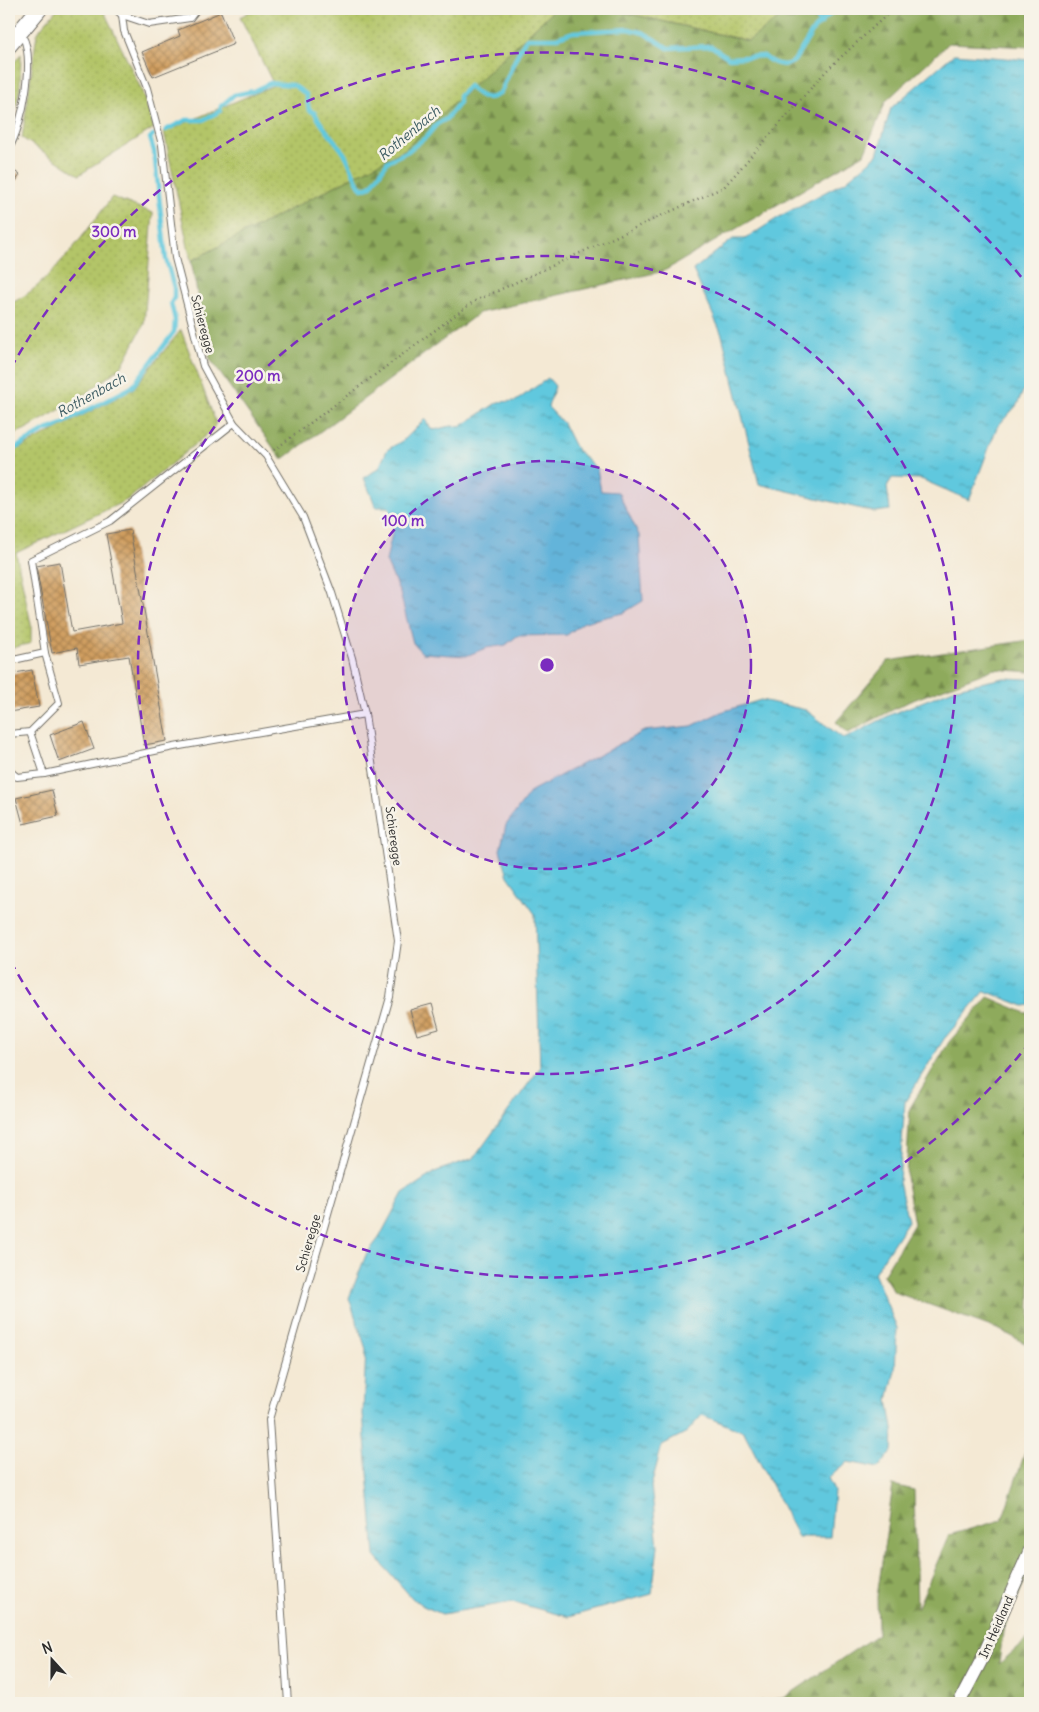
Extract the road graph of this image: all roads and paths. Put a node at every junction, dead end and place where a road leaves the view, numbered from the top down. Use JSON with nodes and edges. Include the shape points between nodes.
{"nodes":[{"id":1,"x":39,"y":9,"type":"edge"},
{"id":2,"x":115,"y":9,"type":"edge"},
{"id":3,"x":197,"y":9,"type":"edge"},
{"id":4,"x":893,"y":9,"type":"edge"},
{"id":5,"x":122,"y":15,"type":"junction"},
{"id":6,"x":19,"y":33,"type":"junction"},
{"id":7,"x":9,"y":45,"type":"edge"},
{"id":8,"x":9,"y":148,"type":"edge"},
{"id":9,"x":234,"y":423,"type":"junction"},
{"id":10,"x":266,"y":456,"type":"junction"},
{"id":11,"x":45,"y":653,"type":"junction"},
{"id":12,"x":9,"y":661,"type":"edge"},
{"id":13,"x":365,"y":714,"type":"junction"},
{"id":14,"x":30,"y":732,"type":"junction"},
{"id":15,"x":9,"y":734,"type":"edge"},
{"id":16,"x":9,"y":770,"type":"edge"},
{"id":17,"x":44,"y":774,"type":"junction"},
{"id":18,"x":1030,"y":1550,"type":"edge"},
{"id":19,"x":288,"y":1703,"type":"edge"},
{"id":20,"x":959,"y":1703,"type":"edge"}],
"edges":[{"from":1,"to":6,"type":"street"},
{"from":2,"to":5,"type":"lane"},
{"from":3,"to":5,"type":"lane","via":[[190,18],[149,24]]},
{"from":4,"to":10,"type":"path","via":[[827,70],[724,187],[473,302]]},
{"from":5,"to":9,"type":"lane","name":"Schieregge","via":[[124,31],[147,88],[162,145],[175,258],[203,366]]},
{"from":6,"to":7,"type":"street"},
{"from":6,"to":8,"type":"lane","via":[[26,39],[26,88],[15,139]]},
{"from":9,"to":10,"type":"lane","name":"Schieregge"},
{"from":9,"to":11,"type":"lane","via":[[110,521],[31,560]]},
{"from":10,"to":13,"type":"lane","name":"Schieregge","via":[[303,517],[332,593]]},
{"from":11,"to":12,"type":"lane"},
{"from":11,"to":14,"type":"lane","via":[[59,703]]},
{"from":13,"to":17,"type":"lane","via":[[174,747]]},
{"from":13,"to":19,"type":"lane","name":"Schieregge","via":[[398,941],[390,997],[269,1420]]},
{"from":14,"to":15,"type":"lane"},
{"from":14,"to":17,"type":"lane"},
{"from":16,"to":17,"type":"lane","via":[[17,777]]},
{"from":18,"to":20,"type":"street","name":"Im Heidland"}]}
